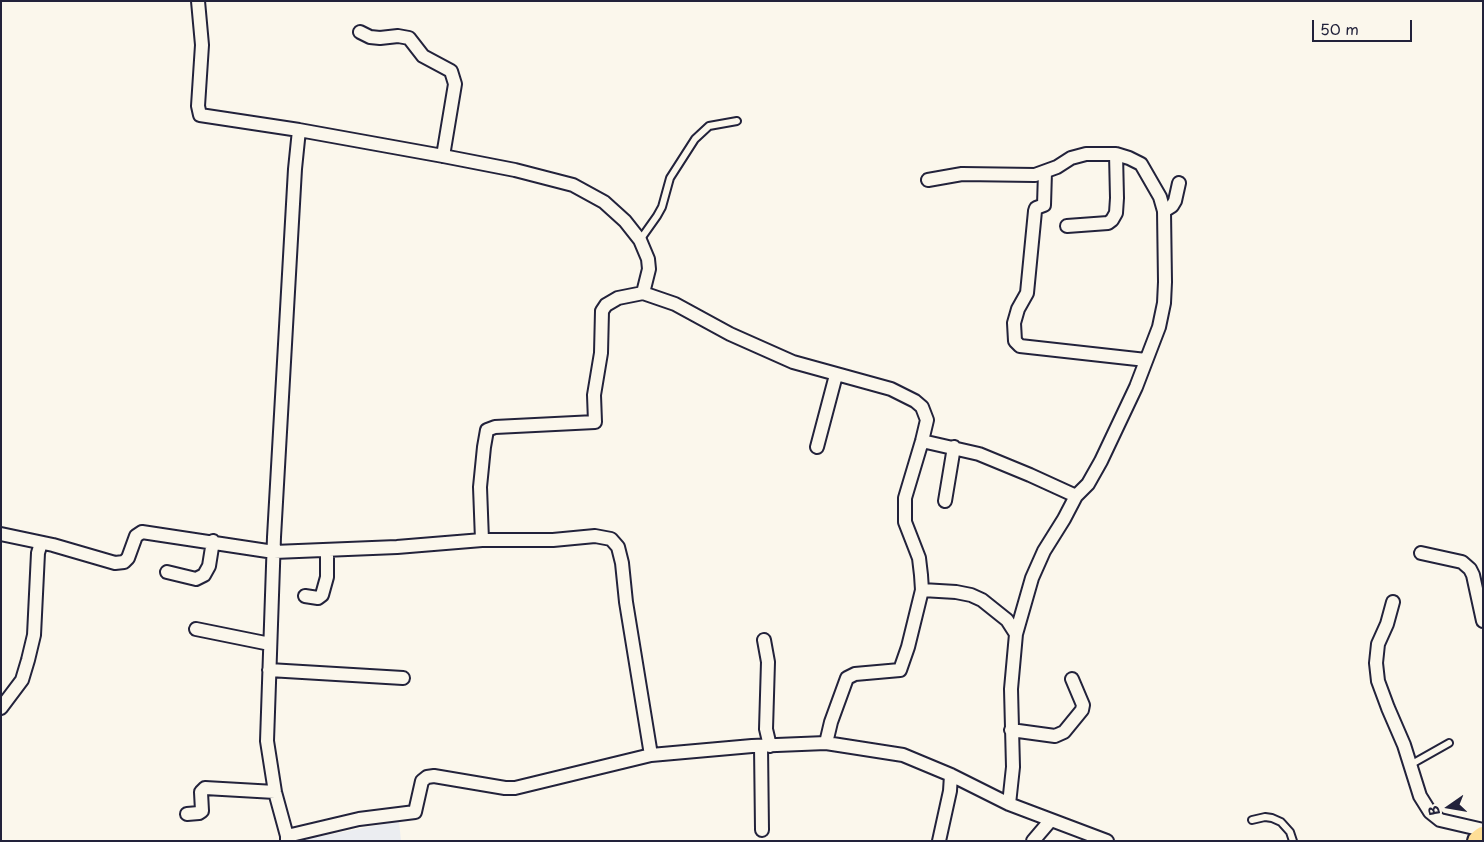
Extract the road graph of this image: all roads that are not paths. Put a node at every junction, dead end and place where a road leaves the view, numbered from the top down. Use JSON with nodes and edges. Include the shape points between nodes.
{"nodes":[{"id":1,"x":198,"y":1,"type":"edge"},
{"id":2,"x":360,"y":32,"type":"dead end"},
{"id":3,"x":737,"y":121,"type":"dead end"},
{"id":4,"x":299,"y":130,"type":"junction"},
{"id":5,"x":1116,"y":154,"type":"junction"},
{"id":6,"x":443,"y":156,"type":"junction"},
{"id":7,"x":1045,"y":172,"type":"junction"},
{"id":8,"x":928,"y":180,"type":"dead end"},
{"id":9,"x":1179,"y":183,"type":"dead end"},
{"id":10,"x":1164,"y":211,"type":"junction"},
{"id":11,"x":1067,"y":226,"type":"dead end"},
{"id":12,"x":640,"y":240,"type":"junction"},
{"id":13,"x":643,"y":292,"type":"junction"},
{"id":14,"x":1146,"y":360,"type":"junction"},
{"id":15,"x":836,"y":375,"type":"junction"},
{"id":16,"x":922,"y":441,"type":"junction"},
{"id":17,"x":817,"y":447,"type":"dead end"},
{"id":18,"x":954,"y":448,"type":"junction"},
{"id":19,"x":1076,"y":496,"type":"junction"},
{"id":20,"x":945,"y":501,"type":"dead end"},
{"id":21,"x":1,"y":534,"type":"edge"},
{"id":22,"x":482,"y":540,"type":"junction"},
{"id":23,"x":41,"y":542,"type":"junction"},
{"id":24,"x":213,"y":542,"type":"junction"},
{"id":25,"x":328,"y":550,"type":"junction"},
{"id":26,"x":274,"y":552,"type":"junction"},
{"id":27,"x":1421,"y":553,"type":"dead end"},
{"id":28,"x":167,"y":572,"type":"dead end"},
{"id":29,"x":922,"y":590,"type":"junction"},
{"id":30,"x":305,"y":596,"type":"dead end"},
{"id":31,"x":1393,"y":602,"type":"dead end"},
{"id":32,"x":1483,"y":621,"type":"edge"},
{"id":33,"x":196,"y":629,"type":"dead end"},
{"id":34,"x":1016,"y":634,"type":"junction"},
{"id":35,"x":764,"y":640,"type":"dead end"},
{"id":36,"x":270,"y":644,"type":"junction"},
{"id":37,"x":270,"y":670,"type":"junction"},
{"id":38,"x":403,"y":678,"type":"dead end"},
{"id":39,"x":1072,"y":679,"type":"dead end"},
{"id":40,"x":1,"y":708,"type":"edge"},
{"id":41,"x":1012,"y":730,"type":"junction"},
{"id":42,"x":826,"y":743,"type":"junction"},
{"id":43,"x":1449,"y":743,"type":"dead end"},
{"id":44,"x":765,"y":746,"type":"junction"},
{"id":45,"x":651,"y":755,"type":"junction"},
{"id":46,"x":1410,"y":765,"type":"junction"},
{"id":47,"x":951,"y":775,"type":"junction"},
{"id":48,"x":275,"y":792,"type":"junction"},
{"id":49,"x":1009,"y":804,"type":"junction"},
{"id":50,"x":187,"y":814,"type":"dead end"},
{"id":51,"x":1050,"y":820,"type":"junction"},
{"id":52,"x":1252,"y":820,"type":"dead end"},
{"id":53,"x":762,"y":830,"type":"dead end"},
{"id":54,"x":1483,"y":830,"type":"edge"},
{"id":55,"x":1483,"y":837,"type":"edge"},
{"id":56,"x":287,"y":838,"type":"edge"},
{"id":57,"x":939,"y":841,"type":"edge"},
{"id":58,"x":1033,"y":841,"type":"edge"},
{"id":59,"x":1107,"y":841,"type":"edge"},
{"id":60,"x":1293,"y":841,"type":"edge"},
{"id":61,"x":1478,"y":841,"type":"edge"}],
"edges":[{"from":1,"to":4,"type":"street","via":[[202,45],[200,115]]},
{"from":2,"to":6,"type":"street","via":[[370,37],[409,38],[423,56],[451,71],[456,84]]},
{"from":3,"to":12,"type":"lane","via":[[709,126],[695,139],[670,178],[660,212]]},
{"from":4,"to":6,"type":"street"},
{"from":4,"to":26,"type":"street"},
{"from":5,"to":7,"type":"street","via":[[1086,154]]},
{"from":5,"to":10,"type":"street","via":[[1141,164],[1160,197]]},
{"from":5,"to":11,"type":"street","via":[[1117,198],[1112,220]]},
{"from":6,"to":12,"type":"street","via":[[574,185],[604,202]]},
{"from":7,"to":8,"type":"street","via":[[962,174]]},
{"from":7,"to":14,"type":"street","via":[[1044,205],[1034,211],[1027,292],[1014,323],[1015,341],[1020,346]]},
{"from":9,"to":10,"type":"street","via":[[1175,201]]},
{"from":10,"to":14,"type":"street","via":[[1164,303]]},
{"from":12,"to":13,"type":"street","via":[[649,269]]},
{"from":13,"to":15,"type":"street","via":[[675,304],[793,362]]},
{"from":13,"to":22,"type":"street","via":[[618,298],[603,307],[601,353],[594,395],[595,422],[487,430],[480,487]]},
{"from":14,"to":19,"type":"street","via":[[1101,461],[1088,484]]},
{"from":15,"to":16,"type":"street","via":[[891,390],[915,401],[922,407],[927,420]]},
{"from":15,"to":17,"type":"street"},
{"from":16,"to":18,"type":"street"},
{"from":16,"to":29,"type":"street","via":[[904,511],[905,522],[920,558]]},
{"from":18,"to":19,"type":"street","via":[[979,454]]},
{"from":18,"to":20,"type":"street"},
{"from":19,"to":34,"type":"street","via":[[1036,569]]},
{"from":21,"to":23,"type":"street"},
{"from":22,"to":25,"type":"street"},
{"from":22,"to":45,"type":"street","via":[[553,540],[595,536],[611,539],[618,547]]},
{"from":23,"to":24,"type":"street","via":[[115,563],[128,558],[136,536],[142,532]]},
{"from":23,"to":40,"type":"street","via":[[34,635],[28,660],[22,680]]},
{"from":24,"to":26,"type":"street"},
{"from":24,"to":28,"type":"street","via":[[204,576],[196,579]]},
{"from":25,"to":26,"type":"street"},
{"from":25,"to":30,"type":"street","via":[[327,577],[322,595],[318,598]]},
{"from":26,"to":36,"type":"street"},
{"from":27,"to":32,"type":"street","via":[[1462,562],[1470,569]]},
{"from":29,"to":34,"type":"street","via":[[956,592],[982,600],[1007,620]]},
{"from":29,"to":42,"type":"street","via":[[902,669],[898,672],[855,674],[847,678]]},
{"from":31,"to":46,"type":"street","via":[[1378,644],[1376,663],[1378,680]]},
{"from":33,"to":36,"type":"street"},
{"from":34,"to":41,"type":"street","via":[[1012,667]]},
{"from":35,"to":44,"type":"street","via":[[768,662]]},
{"from":36,"to":37,"type":"street"},
{"from":37,"to":38,"type":"street"},
{"from":37,"to":48,"type":"street","via":[[267,741]]},
{"from":39,"to":41,"type":"street","via":[[1083,705],[1064,732],[1055,736]]},
{"from":41,"to":49,"type":"street"},
{"from":42,"to":44,"type":"street"},
{"from":42,"to":47,"type":"street","via":[[903,755]]},
{"from":43,"to":46,"type":"lane"},
{"from":44,"to":45,"type":"street"},
{"from":44,"to":53,"type":"street"},
{"from":45,"to":56,"type":"street","via":[[515,788],[427,777],[422,781],[415,812],[359,819]]},
{"from":46,"to":54,"type":"street","via":[[1420,796],[1430,812],[1440,820]]},
{"from":47,"to":49,"type":"street"},
{"from":47,"to":57,"type":"street"},
{"from":48,"to":50,"type":"street","via":[[205,788],[201,792],[202,811]]},
{"from":48,"to":56,"type":"street"},
{"from":49,"to":51,"type":"street"},
{"from":51,"to":58,"type":"street"},
{"from":51,"to":59,"type":"street"},
{"from":52,"to":60,"type":"lane","via":[[1265,817],[1281,822]]},
{"from":55,"to":61,"type":"highway"}]}
